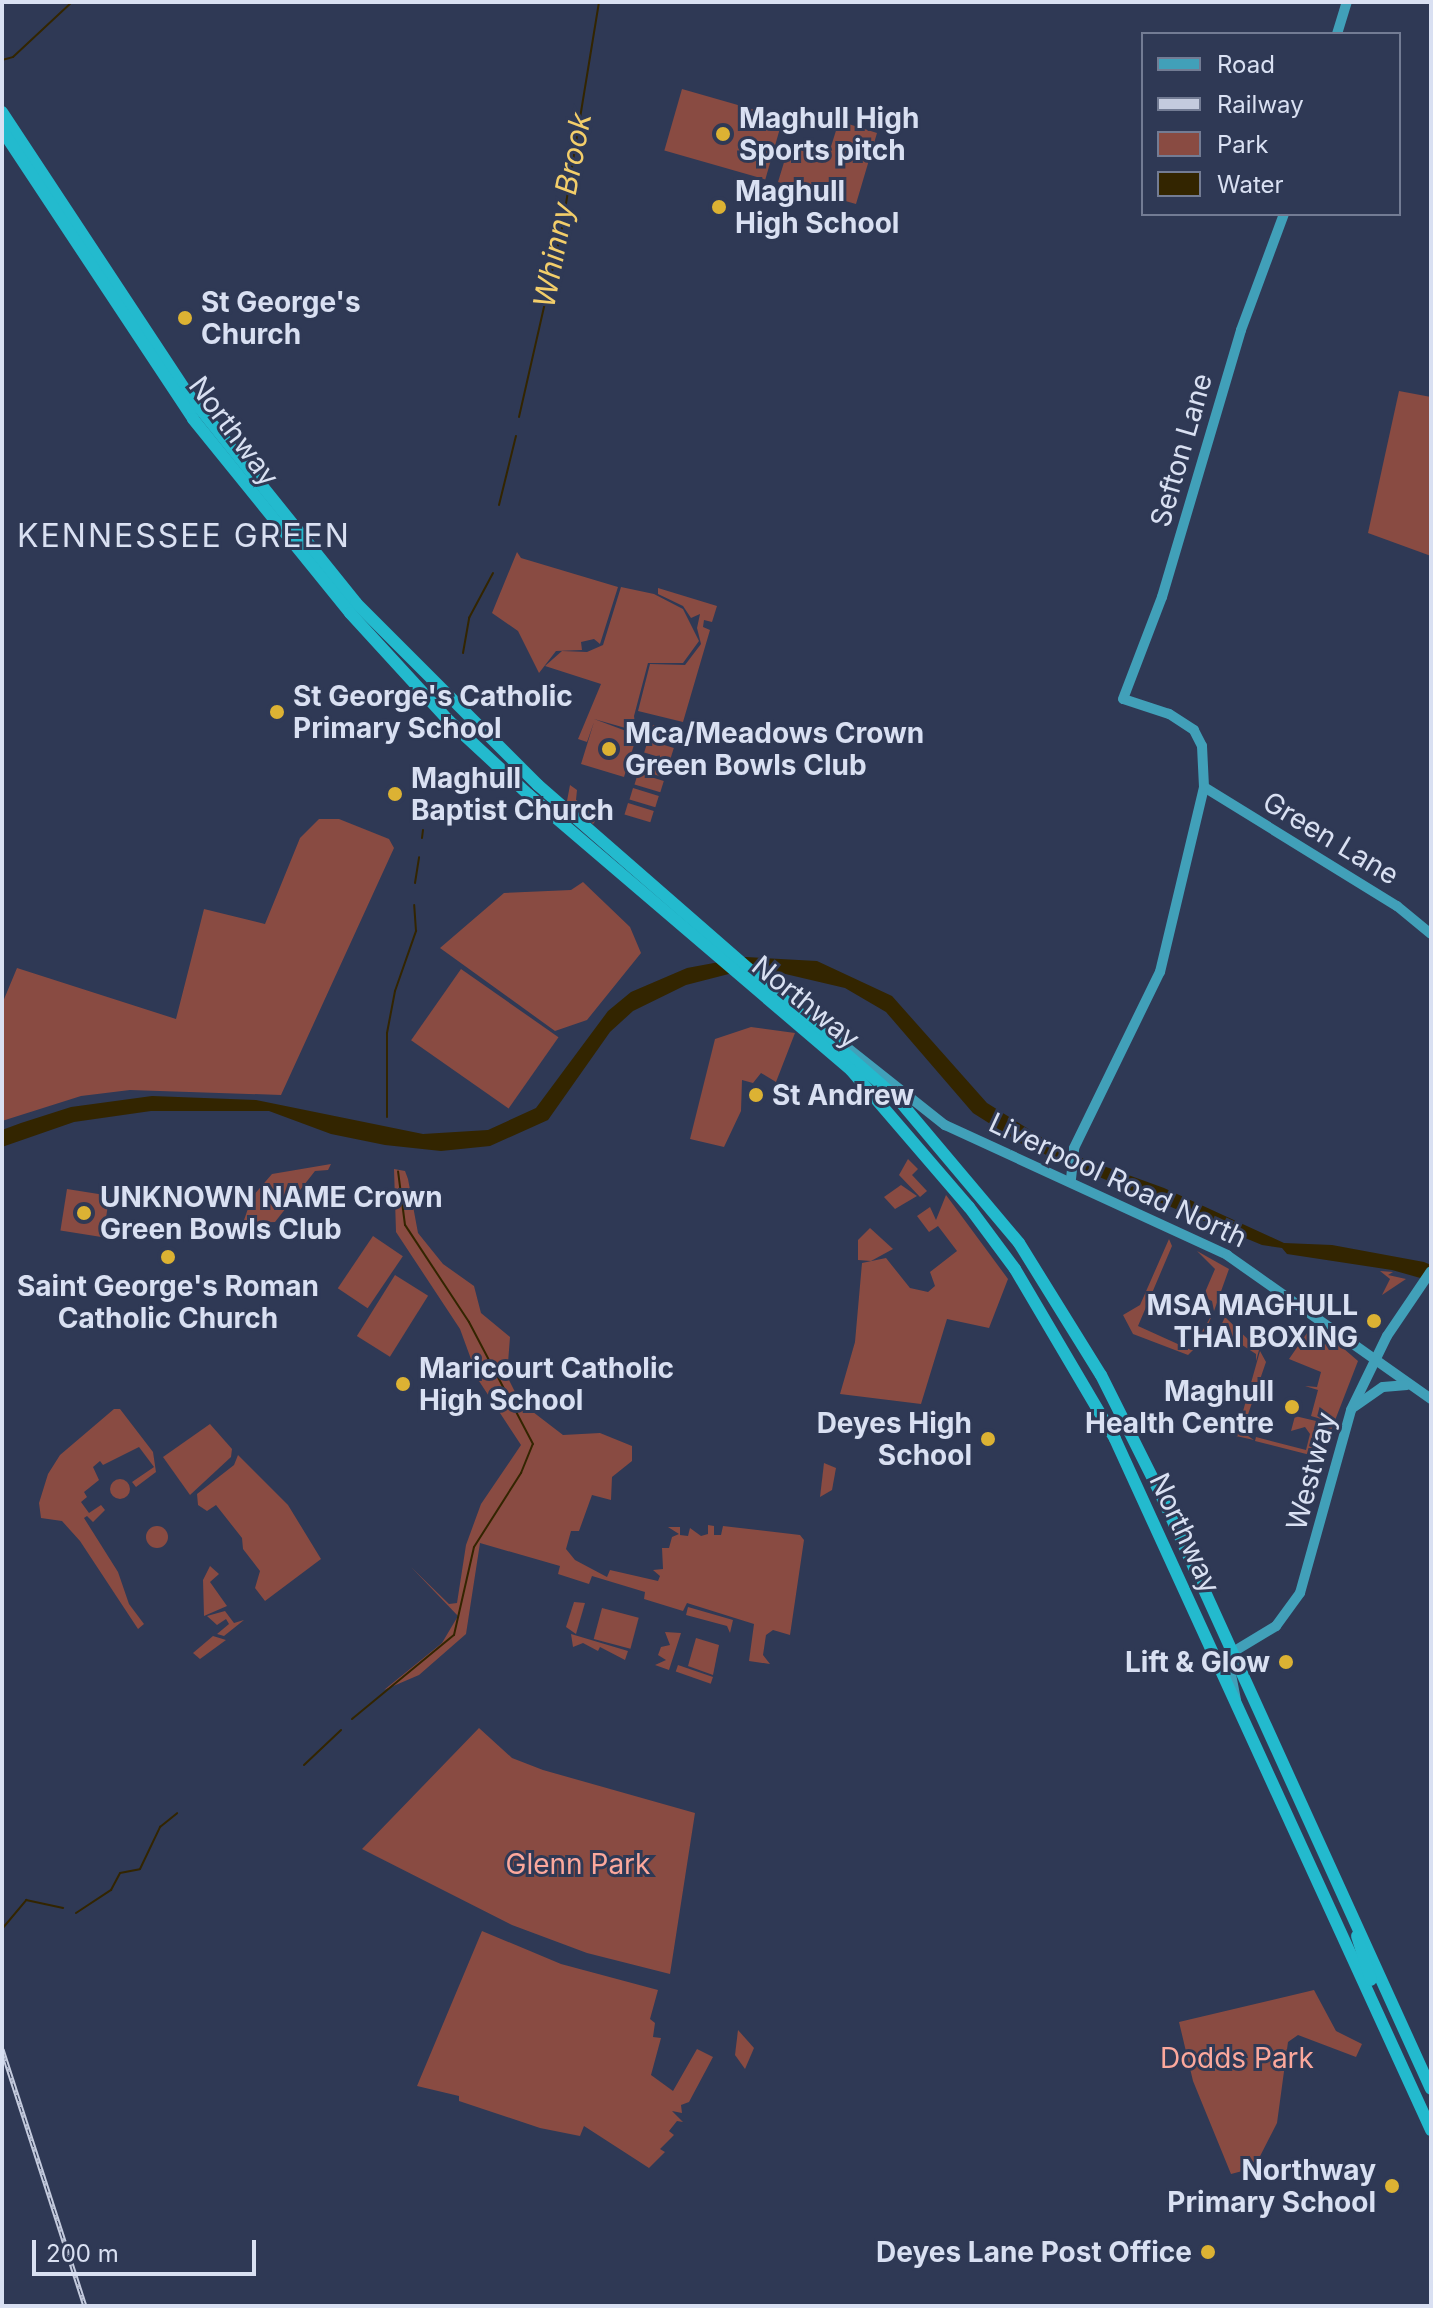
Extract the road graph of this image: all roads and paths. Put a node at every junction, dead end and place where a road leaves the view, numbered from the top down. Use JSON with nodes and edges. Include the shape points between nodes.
{"nodes":[{"id":1,"x":1347,"y":2,"type":"edge"},
{"id":2,"x":1338,"y":32,"type":"edge"},
{"id":3,"x":2,"y":112,"type":"edge"},
{"id":4,"x":2,"y":130,"type":"edge"},
{"id":5,"x":1283,"y":216,"type":"edge"},
{"id":6,"x":1204,"y":787,"type":"junction"},
{"id":7,"x":1431,"y":934,"type":"edge"},
{"id":8,"x":720,"y":955,"type":"junction"},
{"id":9,"x":738,"y":972,"type":"junction"},
{"id":10,"x":825,"y":1031,"type":"junction"},
{"id":11,"x":878,"y":1079,"type":"junction"},
{"id":12,"x":894,"y":1118,"type":"junction"},
{"id":13,"x":1071,"y":1179,"type":"junction"},
{"id":14,"x":1431,"y":1271,"type":"edge"},
{"id":15,"x":1376,"y":1359,"type":"junction"},
{"id":16,"x":1409,"y":1385,"type":"junction"},
{"id":17,"x":1431,"y":1399,"type":"edge"},
{"id":18,"x":1351,"y":1410,"type":"junction"},
{"id":19,"x":1233,"y":1652,"type":"junction"},
{"id":20,"x":1218,"y":1661,"type":"junction"},
{"id":21,"x":1236,"y":1702,"type":"junction"},
{"id":22,"x":1357,"y":1925,"type":"junction"},
{"id":23,"x":1381,"y":2021,"type":"junction"},
{"id":24,"x":1431,"y":2089,"type":"edge"},
{"id":25,"x":1431,"y":2130,"type":"edge"}],
"edges":[{"from":1,"to":2,"type":"main road"},
{"from":3,"to":8,"type":"highway","name":"Northway","via":[[185,390],[335,580],[538,785]]},
{"from":4,"to":8,"type":"highway","name":"Northway","via":[[193,419],[350,613],[449,721]]},
{"from":5,"to":6,"type":"main road","name":"Sefton Lane","via":[[1241,330],[1162,597],[1123,699],[1169,714],[1194,730],[1202,746]]},
{"from":6,"to":7,"type":"main road","name":"Green Lane","via":[[1397,906]]},
{"from":6,"to":13,"type":"main road","via":[[1160,972],[1074,1148],[1068,1164]]},
{"from":8,"to":9,"type":"highway","name":"Northway"},
{"from":9,"to":10,"type":"highway","name":"Northway"},
{"from":9,"to":12,"type":"highway","name":"Northway","via":[[851,1070]]},
{"from":10,"to":11,"type":"highway","name":"Northway"},
{"from":10,"to":13,"type":"main road","name":"Liverpool Road North","via":[[872,1062],[945,1125]]},
{"from":11,"to":12,"type":"highway","via":[[893,1102]]},
{"from":11,"to":19,"type":"highway","name":"Northway","via":[[994,1210],[1065,1314],[1161,1495]]},
{"from":12,"to":20,"type":"highway","name":"Northway","via":[[969,1207],[1049,1322],[1115,1439]]},
{"from":13,"to":15,"type":"main road","name":"Liverpool Road North","via":[[1086,1193],[1227,1255]]},
{"from":14,"to":15,"type":"main road","name":"Westway"},
{"from":15,"to":16,"type":"main road","name":"Liverpool Road North"},
{"from":15,"to":18,"type":"main road","name":"Westway"},
{"from":16,"to":17,"type":"main road","name":"Liverpool Road North"},
{"from":16,"to":18,"type":"main road","via":[[1383,1387]]},
{"from":18,"to":19,"type":"main road","name":"Westway","via":[[1300,1593],[1276,1626]]},
{"from":19,"to":20,"type":"main road","name":"Westway"},
{"from":19,"to":21,"type":"main road","via":[[1229,1664]]},
{"from":19,"to":22,"type":"highway","name":"Northway"},
{"from":20,"to":21,"type":"highway","name":"Northway"},
{"from":21,"to":23,"type":"highway","name":"Northway"},
{"from":22,"to":23,"type":"highway","via":[[1360,1954],[1381,2002]]},
{"from":22,"to":24,"type":"highway","name":"Northway"},
{"from":23,"to":25,"type":"highway","name":"Northway"}]}
